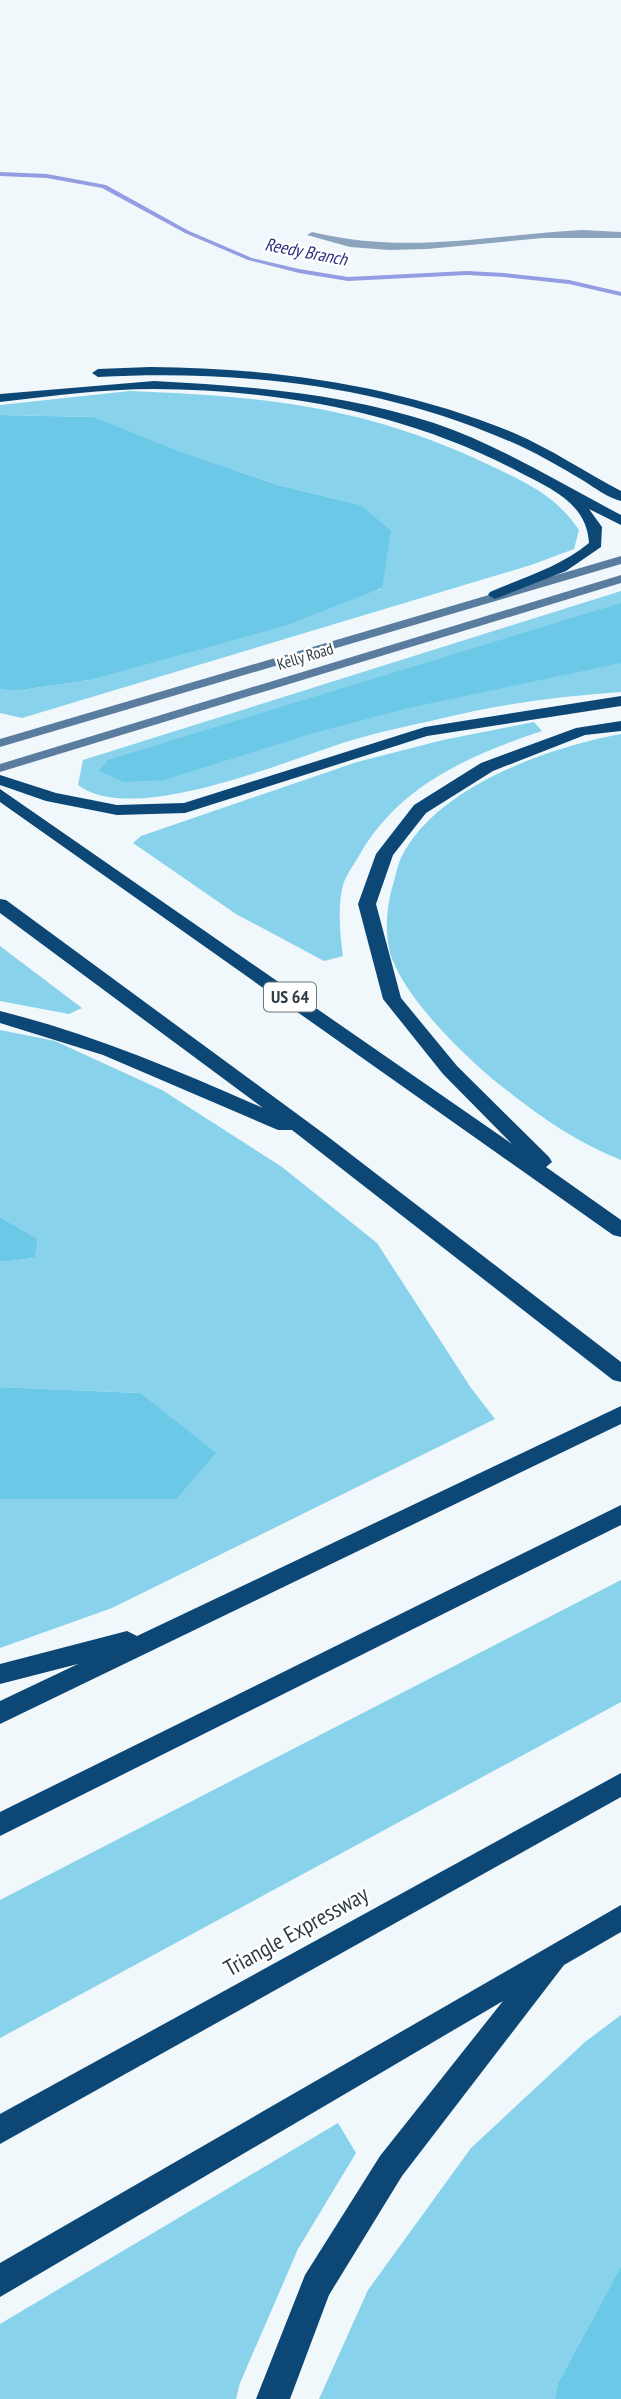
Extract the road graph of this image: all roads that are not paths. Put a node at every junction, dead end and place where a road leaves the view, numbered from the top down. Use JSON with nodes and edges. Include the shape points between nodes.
{"nodes":[{"id":1,"x":312,"y":235,"type":"dead end"},
{"id":2,"x":621,"y":235,"type":"edge"},
{"id":3,"x":79,"y":375,"type":"dead end"},
{"id":4,"x":0,"y":398,"type":"edge"},
{"id":5,"x":569,"y":494,"type":"junction"},
{"id":6,"x":621,"y":496,"type":"edge"},
{"id":7,"x":621,"y":521,"type":"edge"},
{"id":8,"x":621,"y":560,"type":"edge"},
{"id":9,"x":621,"y":579,"type":"edge"},
{"id":10,"x":495,"y":595,"type":"junction"},
{"id":11,"x":621,"y":701,"type":"edge"},
{"id":12,"x":621,"y":726,"type":"edge"},
{"id":13,"x":0,"y":743,"type":"edge"},
{"id":14,"x":0,"y":768,"type":"edge"},
{"id":15,"x":0,"y":780,"type":"edge"},
{"id":16,"x":0,"y":794,"type":"edge"},
{"id":17,"x":0,"y":904,"type":"edge"},
{"id":18,"x":0,"y":1017,"type":"edge"},
{"id":19,"x":320,"y":1141,"type":"junction"},
{"id":20,"x":581,"y":1201,"type":"junction"},
{"id":21,"x":621,"y":1230,"type":"edge"},
{"id":22,"x":621,"y":1374,"type":"edge"},
{"id":23,"x":621,"y":1414,"type":"edge"},
{"id":24,"x":613,"y":1518,"type":"edge"},
{"id":25,"x":173,"y":1629,"type":"junction"},
{"id":26,"x":0,"y":1674,"type":"edge"},
{"id":27,"x":0,"y":1713,"type":"edge"},
{"id":28,"x":621,"y":1784,"type":"edge"},
{"id":29,"x":0,"y":1825,"type":"edge"},
{"id":30,"x":621,"y":1917,"type":"edge"},
{"id":31,"x":558,"y":1954,"type":"junction"},
{"id":32,"x":0,"y":2130,"type":"edge"},
{"id":33,"x":0,"y":2281,"type":"edge"},
{"id":34,"x":273,"y":2399,"type":"edge"}],
"edges":[{"from":1,"to":2,"type":"lane","via":[[355,246],[403,249],[549,234]]},
{"from":3,"to":6,"type":"highway","via":[[208,371],[286,377],[369,391],[436,409],[511,437]]},
{"from":4,"to":5,"type":"highway","via":[[154,385],[327,399],[429,426],[486,449]]},
{"from":5,"to":7,"type":"highway"},
{"from":5,"to":10,"type":"highway","via":[[595,527],[596,544],[579,560]]},
{"from":8,"to":10,"type":"main road","name":"Kelly Road"},
{"from":9,"to":14,"type":"main road","name":"Kelly Road"},
{"from":10,"to":13,"type":"main road","name":"Kelly Road"},
{"from":11,"to":15,"type":"highway","via":[[425,732],[185,808],[117,810],[52,797]]},
{"from":12,"to":20,"type":"highway","via":[[582,731],[487,766],[420,809],[385,854],[367,904],[392,999],[450,1070]]},
{"from":16,"to":20,"type":"highway","number":"US 64"},
{"from":17,"to":19,"type":"highway"},
{"from":18,"to":19,"type":"highway","via":[[57,1030],[150,1065]]},
{"from":19,"to":22,"type":"highway"},
{"from":20,"to":21,"type":"highway","number":"US 64"},
{"from":23,"to":25,"type":"highway"},
{"from":24,"to":29,"type":"highway"},
{"from":25,"to":26,"type":"highway"},
{"from":25,"to":27,"type":"highway"},
{"from":28,"to":32,"type":"highway","name":"Triangle Expressway"},
{"from":30,"to":31,"type":"highway"},
{"from":31,"to":33,"type":"highway"},
{"from":31,"to":34,"type":"highway","via":[[391,2166],[316,2286]]}]}
